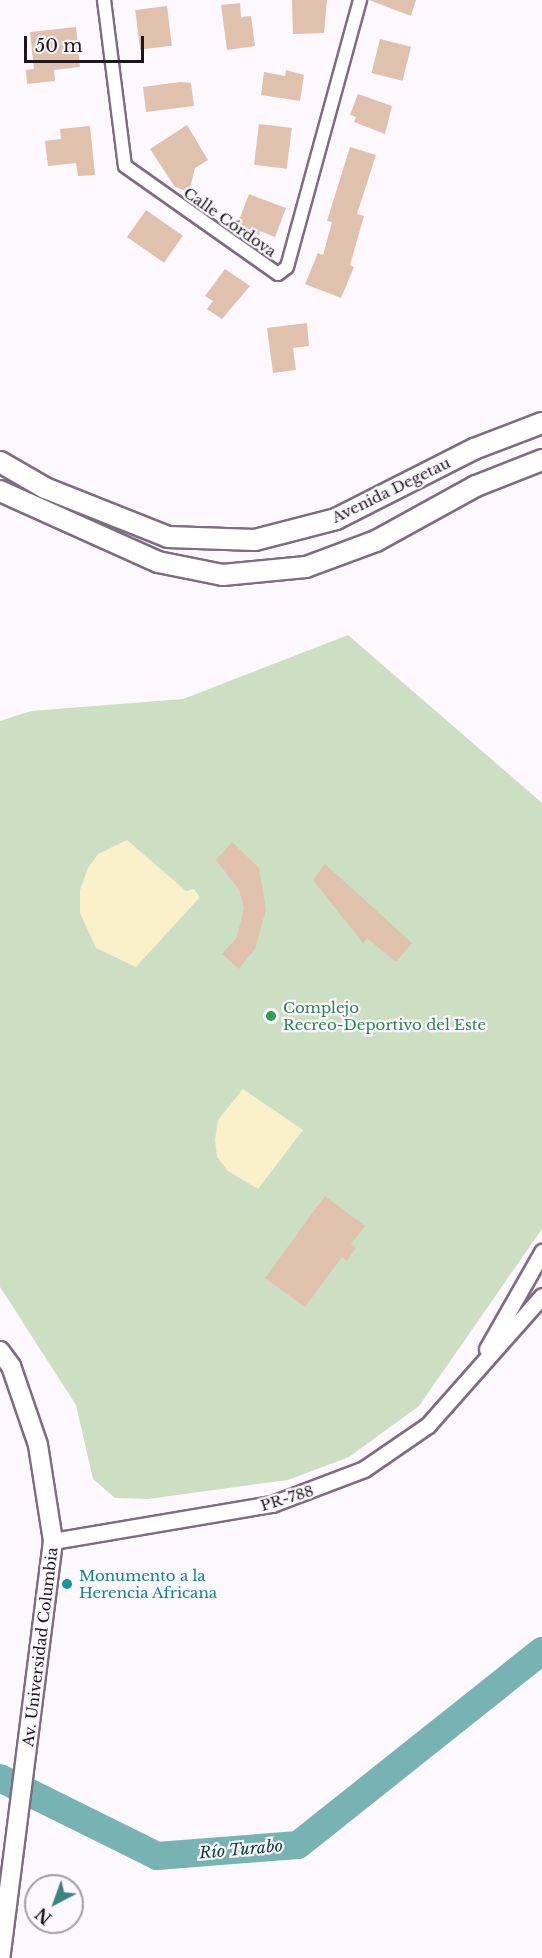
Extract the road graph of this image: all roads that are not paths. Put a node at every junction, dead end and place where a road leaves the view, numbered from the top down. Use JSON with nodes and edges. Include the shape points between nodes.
{"nodes":[{"id":1,"x":104,"y":0,"type":"edge"},
{"id":2,"x":360,"y":0,"type":"edge"},
{"id":3,"x":542,"y":423,"type":"edge"},
{"id":4,"x":542,"y":460,"type":"edge"},
{"id":5,"x":0,"y":462,"type":"edge"},
{"id":6,"x":0,"y":491,"type":"edge"},
{"id":7,"x":542,"y":1252,"type":"edge"},
{"id":8,"x":542,"y":1296,"type":"edge"},
{"id":9,"x":0,"y":1351,"type":"edge"},
{"id":10,"x":479,"y":1365,"type":"junction"},
{"id":11,"x":53,"y":1541,"type":"junction"},
{"id":12,"x":14,"y":1843,"type":"junction"},
{"id":13,"x":0,"y":1863,"type":"edge"},
{"id":14,"x":0,"y":1958,"type":"edge"}],
"edges":[{"from":1,"to":2,"type":"street","name":"Calle Córdova","via":[[125,166],[278,274],[287,267]]},
{"from":3,"to":5,"type":"main road","name":"Avenida Degetau","via":[[474,449],[336,519],[255,540],[168,537],[45,488]]},
{"from":4,"to":6,"type":"main road","via":[[476,486],[376,541],[306,567],[223,575],[158,562]]},
{"from":7,"to":10,"type":"street","name":"PR-788","number":"PR-788"},
{"from":8,"to":10,"type":"street","name":"PR-788","number":"PR-788"},
{"from":9,"to":11,"type":"main road","name":"Av. Universidad Columbia","via":[[11,1366],[38,1445]]},
{"from":10,"to":11,"type":"street","name":"PR-788","number":"PR-788","via":[[428,1425],[364,1469],[337,1481],[272,1504],[216,1517]]},
{"from":11,"to":12,"type":"main road","name":"Av. Universidad Columbia","via":[[44,1639]]},
{"from":12,"to":13,"type":"main road","name":"Av. Universidad Columbia"},
{"from":12,"to":14,"type":"main road","name":"Av. Universidad Columbia"}]}
